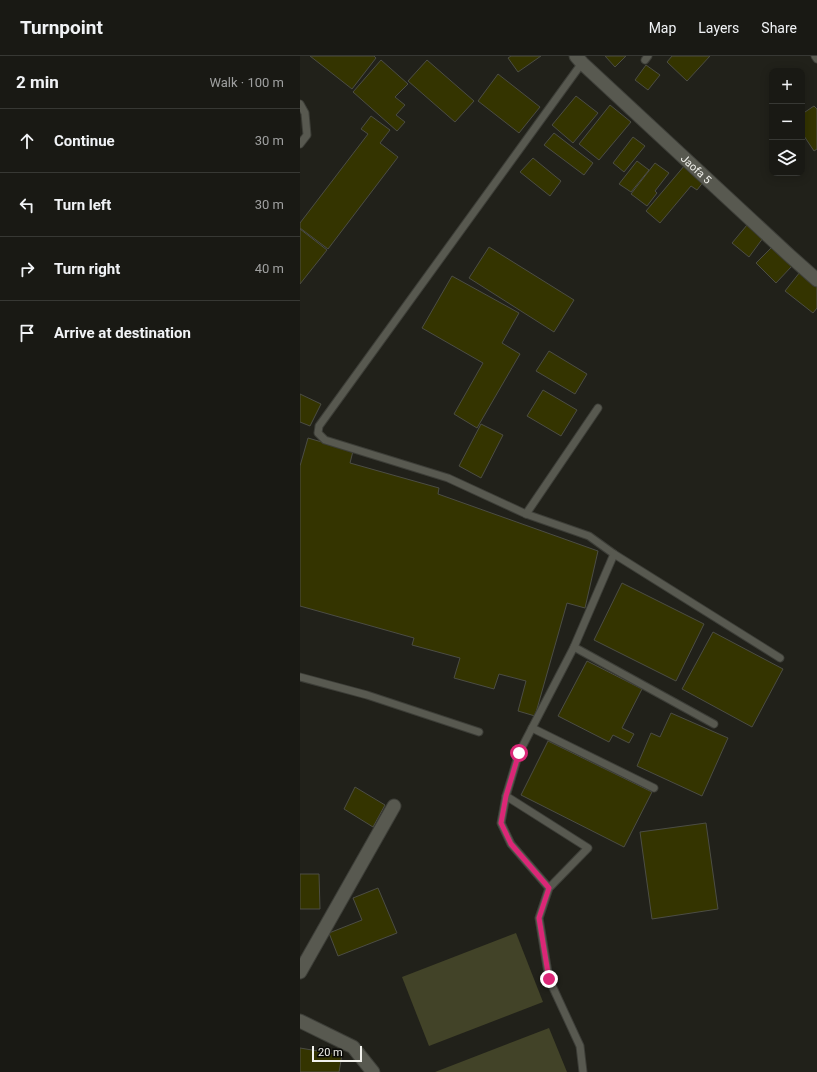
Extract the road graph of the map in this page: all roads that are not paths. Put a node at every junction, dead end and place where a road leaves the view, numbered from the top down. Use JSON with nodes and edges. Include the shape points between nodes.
{"nodes":[{"id":1,"x":815,"y":56,"type":"edge"},
{"id":2,"x":579,"y":59,"type":"edge"},
{"id":3,"x":817,"y":59,"type":"edge"},
{"id":4,"x":300,"y":104,"type":"edge"},
{"id":5,"x":300,"y":144,"type":"edge"},
{"id":6,"x":817,"y":280,"type":"edge"},
{"id":7,"x":598,"y":408,"type":"dead end"},
{"id":8,"x":526,"y":514,"type":"junction"},
{"id":9,"x":614,"y":554,"type":"junction"},
{"id":10,"x":574,"y":647,"type":"junction"},
{"id":11,"x":780,"y":658,"type":"dead end"},
{"id":12,"x":300,"y":677,"type":"edge"},
{"id":13,"x":714,"y":724,"type":"dead end"},
{"id":14,"x":532,"y":728,"type":"junction"},
{"id":15,"x":479,"y":732,"type":"dead end"},
{"id":16,"x":654,"y":788,"type":"dead end"},
{"id":17,"x":506,"y":796,"type":"junction"},
{"id":18,"x":394,"y":806,"type":"dead end"},
{"id":19,"x":549,"y":888,"type":"junction"},
{"id":20,"x":300,"y":972,"type":"edge"},
{"id":21,"x":300,"y":1021,"type":"edge"},
{"id":22,"x":373,"y":1072,"type":"edge"},
{"id":23,"x":583,"y":1072,"type":"edge"}],
"edges":[{"from":1,"to":3,"type":"lane"},
{"from":2,"to":6,"type":"street","name":"Jaofa 5"},
{"from":2,"to":8,"type":"lane","via":[[319,426],[318,434],[325,440],[448,478]]},
{"from":4,"to":5,"type":"lane","via":[[305,113],[307,135]]},
{"from":7,"to":8,"type":"lane"},
{"from":8,"to":9,"type":"lane","via":[[589,536]]},
{"from":9,"to":10,"type":"lane"},
{"from":9,"to":11,"type":"lane"},
{"from":10,"to":13,"type":"lane"},
{"from":10,"to":14,"type":"lane"},
{"from":12,"to":15,"type":"lane","via":[[367,695]]},
{"from":14,"to":16,"type":"lane"},
{"from":14,"to":17,"type":"lane","via":[[519,753]]},
{"from":17,"to":19,"type":"lane","via":[[501,823],[511,844]]},
{"from":17,"to":19,"type":"lane","via":[[588,848]]},
{"from":18,"to":20,"type":"street"},
{"from":19,"to":23,"type":"lane","via":[[539,918],[549,979],[580,1046]]},
{"from":21,"to":22,"type":"street","via":[[353,1047]]}]}
